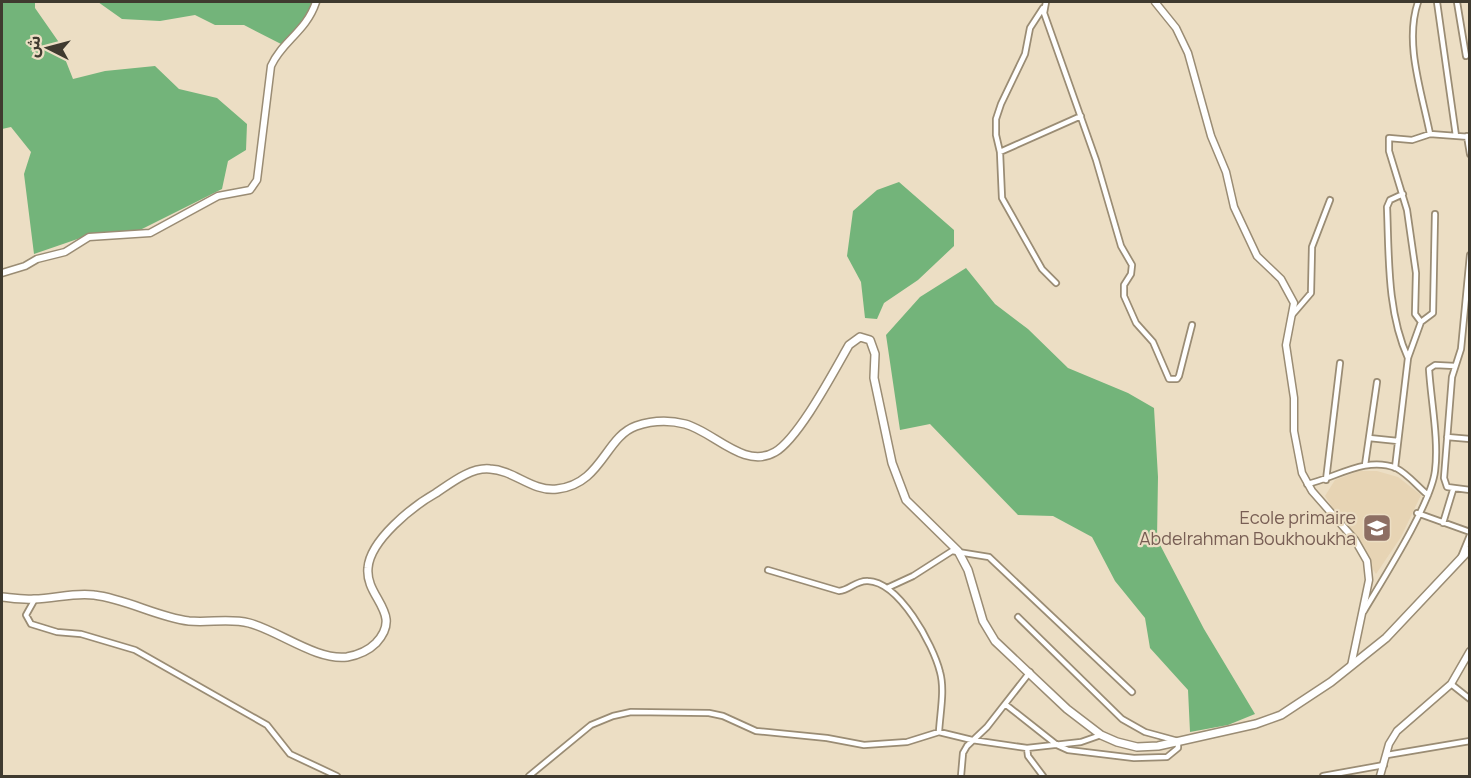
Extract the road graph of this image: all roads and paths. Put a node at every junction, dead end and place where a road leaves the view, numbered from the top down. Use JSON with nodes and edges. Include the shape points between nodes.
{"nodes":[{"id":1,"x":316,"y":2,"type":"edge"},
{"id":2,"x":1155,"y":2,"type":"edge"},
{"id":3,"x":1418,"y":2,"type":"edge"},
{"id":4,"x":1437,"y":2,"type":"edge"},
{"id":5,"x":1457,"y":2,"type":"edge"},
{"id":6,"x":1045,"y":3,"type":"edge"},
{"id":7,"x":1466,"y":56,"type":"dead end"},
{"id":8,"x":1081,"y":116,"type":"junction"},
{"id":9,"x":1430,"y":134,"type":"junction"},
{"id":10,"x":1456,"y":136,"type":"junction"},
{"id":11,"x":1468,"y":136,"type":"edge"},
{"id":12,"x":1000,"y":152,"type":"junction"},
{"id":13,"x":1470,"y":154,"type":"edge"},
{"id":14,"x":1403,"y":194,"type":"junction"},
{"id":15,"x":1330,"y":200,"type":"dead end"},
{"id":16,"x":1435,"y":214,"type":"dead end"},
{"id":17,"x":1470,"y":255,"type":"edge"},
{"id":18,"x":2,"y":273,"type":"edge"},
{"id":19,"x":1056,"y":283,"type":"dead end"},
{"id":20,"x":1293,"y":314,"type":"junction"},
{"id":21,"x":1421,"y":321,"type":"junction"},
{"id":22,"x":1192,"y":325,"type":"dead end"},
{"id":23,"x":1408,"y":358,"type":"junction"},
{"id":24,"x":1340,"y":363,"type":"dead end"},
{"id":25,"x":1455,"y":366,"type":"junction"},
{"id":26,"x":1377,"y":382,"type":"dead end"},
{"id":27,"x":1448,"y":437,"type":"junction"},
{"id":28,"x":1369,"y":438,"type":"junction"},
{"id":29,"x":1470,"y":439,"type":"edge"},
{"id":30,"x":1398,"y":441,"type":"junction"},
{"id":31,"x":1365,"y":465,"type":"junction"},
{"id":32,"x":1395,"y":468,"type":"junction"},
{"id":33,"x":1435,"y":473,"type":"junction"},
{"id":34,"x":1444,"y":478,"type":"junction"},
{"id":35,"x":1326,"y":480,"type":"junction"},
{"id":36,"x":1307,"y":484,"type":"junction"},
{"id":37,"x":1453,"y":490,"type":"junction"},
{"id":38,"x":1470,"y":490,"type":"edge"},
{"id":39,"x":1428,"y":495,"type":"junction"},
{"id":40,"x":1418,"y":513,"type":"junction"},
{"id":41,"x":1443,"y":522,"type":"junction"},
{"id":42,"x":1470,"y":534,"type":"edge"},
{"id":43,"x":1470,"y":549,"type":"edge"},
{"id":44,"x":958,"y":551,"type":"junction"},
{"id":45,"x":1461,"y":558,"type":"junction"},
{"id":46,"x":768,"y":570,"type":"dead end"},
{"id":47,"x":887,"y":588,"type":"junction"},
{"id":48,"x":2,"y":597,"type":"edge"},
{"id":49,"x":35,"y":599,"type":"junction"},
{"id":50,"x":1362,"y":613,"type":"junction"},
{"id":51,"x":1018,"y":617,"type":"dead end"},
{"id":52,"x":1470,"y":651,"type":"edge"},
{"id":53,"x":1351,"y":667,"type":"junction"},
{"id":54,"x":1030,"y":672,"type":"junction"},
{"id":55,"x":1451,"y":684,"type":"junction"},
{"id":56,"x":1132,"y":692,"type":"dead end"},
{"id":57,"x":1470,"y":699,"type":"edge"},
{"id":58,"x":1005,"y":704,"type":"junction"},
{"id":59,"x":939,"y":732,"type":"junction"},
{"id":60,"x":1101,"y":735,"type":"junction"},
{"id":61,"x":972,"y":740,"type":"junction"},
{"id":62,"x":1178,"y":741,"type":"junction"},
{"id":63,"x":1470,"y":741,"type":"edge"},
{"id":64,"x":1057,"y":745,"type":"junction"},
{"id":65,"x":1027,"y":748,"type":"junction"},
{"id":66,"x":1387,"y":755,"type":"junction"},
{"id":67,"x":1384,"y":765,"type":"junction"},
{"id":68,"x":337,"y":777,"type":"edge"},
{"id":69,"x":529,"y":777,"type":"edge"},
{"id":70,"x":961,"y":777,"type":"edge"},
{"id":71,"x":1043,"y":777,"type":"edge"},
{"id":72,"x":1323,"y":777,"type":"edge"},
{"id":73,"x":1380,"y":777,"type":"edge"}],
"edges":[{"from":1,"to":18,"type":"street","via":[[306,24],[271,66],[257,180],[250,190],[218,196],[150,233],[89,237],[65,252]]},
{"from":2,"to":20,"type":"street","via":[[1176,28],[1188,53],[1234,207],[1257,256],[1290,291]]},
{"from":3,"to":9,"type":"street","via":[[1412,31]]},
{"from":4,"to":10,"type":"street"},
{"from":5,"to":7,"type":"street"},
{"from":6,"to":8,"type":"street","via":[[1044,13]]},
{"from":6,"to":12,"type":"street","via":[[1030,28],[1025,54],[996,119]]},
{"from":8,"to":12,"type":"street"},
{"from":8,"to":22,"type":"street","via":[[1121,246],[1132,265],[1124,296],[1136,323],[1153,342],[1169,379],[1179,376]]},
{"from":9,"to":10,"type":"street"},
{"from":9,"to":14,"type":"street","via":[[1413,140],[1389,138],[1389,152]]},
{"from":10,"to":11,"type":"street"},
{"from":11,"to":13,"type":"street"},
{"from":12,"to":19,"type":"street","via":[[1002,198],[1042,269]]},
{"from":14,"to":21,"type":"street","via":[[1416,273],[1415,314]]},
{"from":14,"to":23,"type":"street","via":[[1390,200],[1387,207],[1391,283],[1399,337]]},
{"from":15,"to":20,"type":"street","via":[[1312,247],[1311,293]]},
{"from":16,"to":21,"type":"street","via":[[1433,314]]},
{"from":17,"to":25,"type":"street","via":[[1461,349]]},
{"from":20,"to":36,"type":"street","via":[[1286,345],[1295,440]]},
{"from":21,"to":23,"type":"street"},
{"from":23,"to":30,"type":"street"},
{"from":24,"to":35,"type":"street"},
{"from":25,"to":27,"type":"street"},
{"from":25,"to":33,"type":"street","via":[[1435,365],[1429,369]]},
{"from":26,"to":28,"type":"street"},
{"from":27,"to":29,"type":"street"},
{"from":27,"to":34,"type":"street"},
{"from":28,"to":30,"type":"street"},
{"from":28,"to":31,"type":"street"},
{"from":30,"to":32,"type":"street"},
{"from":31,"to":32,"type":"street"},
{"from":31,"to":35,"type":"street"},
{"from":32,"to":39,"type":"street"},
{"from":33,"to":34,"type":"street"},
{"from":33,"to":39,"type":"street"},
{"from":34,"to":37,"type":"street"},
{"from":35,"to":36,"type":"street"},
{"from":36,"to":50,"type":"street","via":[[1363,551],[1369,580]]},
{"from":37,"to":38,"type":"street"},
{"from":37,"to":41,"type":"street"},
{"from":39,"to":40,"type":"street"},
{"from":40,"to":41,"type":"street"},
{"from":40,"to":50,"type":"street"},
{"from":41,"to":42,"type":"street"},
{"from":42,"to":45,"type":"street"},
{"from":43,"to":45,"type":"main road"},
{"from":44,"to":47,"type":"street","via":[[949,552]]},
{"from":44,"to":49,"type":"main road","via":[[924,520],[900,490],[874,378],[873,346],[870,340],[860,337],[849,345],[795,433],[774,453],[748,456],[684,423],[649,423],[630,428],[592,472],[565,488],[537,487],[488,468],[462,477],[429,496],[401,519],[369,559],[368,576],[384,610],[386,629],[374,645],[355,655],[344,658],[322,654],[247,623],[190,621],[99,596]]},
{"from":44,"to":54,"type":"main road","via":[[988,632]]},
{"from":44,"to":56,"type":"street","via":[[989,557]]},
{"from":45,"to":53,"type":"main road","via":[[1398,626]]},
{"from":46,"to":47,"type":"street","via":[[838,591],[847,591],[860,581]]},
{"from":47,"to":59,"type":"street","via":[[929,642],[940,672]]},
{"from":48,"to":49,"type":"main road"},
{"from":49,"to":68,"type":"street","via":[[26,615],[31,624],[135,650],[267,725],[290,754]]},
{"from":50,"to":53,"type":"street"},
{"from":51,"to":62,"type":"street","via":[[1122,719],[1145,732]]},
{"from":52,"to":55,"type":"street"},
{"from":53,"to":62,"type":"main road","via":[[1281,715]]},
{"from":54,"to":58,"type":"street"},
{"from":54,"to":60,"type":"main road","via":[[1067,709]]},
{"from":55,"to":57,"type":"street"},
{"from":55,"to":66,"type":"street","via":[[1396,731]]},
{"from":58,"to":61,"type":"street"},
{"from":58,"to":64,"type":"street"},
{"from":59,"to":61,"type":"street"},
{"from":59,"to":69,"type":"street","via":[[907,742],[864,745],[756,731],[709,713],[631,712],[591,725]]},
{"from":60,"to":62,"type":"main road","via":[[1137,747]]},
{"from":60,"to":64,"type":"street"},
{"from":61,"to":65,"type":"street"},
{"from":61,"to":70,"type":"street","via":[[963,753]]},
{"from":62,"to":64,"type":"street","via":[[1178,748],[1167,757],[1134,758],[1068,750]]},
{"from":63,"to":66,"type":"street"},
{"from":64,"to":65,"type":"street"},
{"from":65,"to":71,"type":"street"},
{"from":66,"to":67,"type":"street"},
{"from":67,"to":72,"type":"street"},
{"from":67,"to":73,"type":"street"}]}
